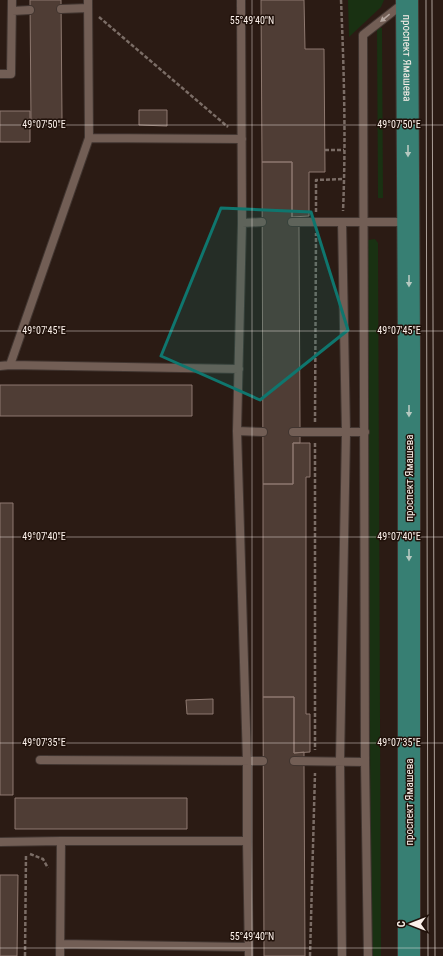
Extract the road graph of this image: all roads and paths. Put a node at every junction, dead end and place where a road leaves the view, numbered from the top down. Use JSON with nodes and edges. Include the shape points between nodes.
{"nodes":[{"id":1,"x":12,"y":0,"type":"edge"},
{"id":2,"x":241,"y":0,"type":"edge"},
{"id":3,"x":341,"y":0,"type":"edge"},
{"id":4,"x":407,"y":0,"type":"edge"},
{"id":5,"x":88,"y":4,"type":"edge"},
{"id":6,"x":61,"y":9,"type":"dead end"},
{"id":7,"x":30,"y":10,"type":"dead end"},
{"id":8,"x":12,"y":11,"type":"junction"},
{"id":9,"x":0,"y":74,"type":"edge"},
{"id":10,"x":89,"y":138,"type":"junction"},
{"id":11,"x":242,"y":139,"type":"junction"},
{"id":12,"x":325,"y":150,"type":"dead end"},
{"id":13,"x":344,"y":150,"type":"junction"},
{"id":14,"x":344,"y":179,"type":"junction"},
{"id":15,"x":262,"y":222,"type":"dead end"},
{"id":16,"x":292,"y":222,"type":"dead end"},
{"id":17,"x":316,"y":222,"type":"junction"},
{"id":18,"x":342,"y":222,"type":"junction"},
{"id":19,"x":364,"y":222,"type":"junction"},
{"id":20,"x":409,"y":222,"type":"junction"},
{"id":21,"x":242,"y":223,"type":"junction"},
{"id":22,"x":10,"y":365,"type":"junction"},
{"id":23,"x":0,"y":366,"type":"edge"},
{"id":24,"x":239,"y":369,"type":"junction"},
{"id":25,"x":238,"y":431,"type":"junction"},
{"id":26,"x":262,"y":432,"type":"dead end"},
{"id":27,"x":293,"y":432,"type":"dead end"},
{"id":28,"x":315,"y":432,"type":"junction"},
{"id":29,"x":346,"y":432,"type":"junction"},
{"id":30,"x":365,"y":432,"type":"junction"},
{"id":31,"x":40,"y":760,"type":"dead end"},
{"id":32,"x":248,"y":761,"type":"junction"},
{"id":33,"x":263,"y":761,"type":"dead end"},
{"id":34,"x":294,"y":761,"type":"dead end"},
{"id":35,"x":340,"y":761,"type":"junction"},
{"id":36,"x":315,"y":762,"type":"junction"},
{"id":37,"x":365,"y":762,"type":"junction"},
{"id":38,"x":61,"y":841,"type":"junction"},
{"id":39,"x":247,"y":841,"type":"junction"},
{"id":40,"x":0,"y":842,"type":"edge"},
{"id":41,"x":20,"y":854,"type":"dead end"},
{"id":42,"x":26,"y":854,"type":"junction"},
{"id":43,"x":50,"y":871,"type":"dead end"},
{"id":44,"x":60,"y":944,"type":"junction"},
{"id":45,"x":246,"y":947,"type":"dead end"},
{"id":46,"x":25,"y":956,"type":"edge"},
{"id":47,"x":60,"y":956,"type":"edge"},
{"id":48,"x":248,"y":956,"type":"edge"},
{"id":49,"x":310,"y":956,"type":"edge"},
{"id":50,"x":342,"y":956,"type":"edge"},
{"id":51,"x":368,"y":956,"type":"edge"},
{"id":52,"x":409,"y":956,"type":"edge"}],
"edges":[{"from":1,"to":8,"type":"lane"},
{"from":2,"to":11,"type":"lane"},
{"from":3,"to":13,"type":"path"},
{"from":4,"to":19,"type":"lane","one_way":true,"via":[[363,35]]},
{"from":4,"to":20,"type":"main road","name":"проспект Ямашева","one_way":true},
{"from":5,"to":6,"type":"lane"},
{"from":5,"to":10,"type":"lane"},
{"from":5,"to":11,"type":"path"},
{"from":7,"to":8,"type":"lane"},
{"from":8,"to":9,"type":"lane","via":[[11,74]]},
{"from":10,"to":11,"type":"lane"},
{"from":10,"to":22,"type":"lane"},
{"from":11,"to":21,"type":"lane"},
{"from":12,"to":13,"type":"path"},
{"from":13,"to":14,"type":"path"},
{"from":14,"to":17,"type":"path","via":[[316,180]]},
{"from":14,"to":18,"type":"path"},
{"from":15,"to":21,"type":"lane"},
{"from":16,"to":17,"type":"lane"},
{"from":17,"to":18,"type":"lane"},
{"from":17,"to":28,"type":"path"},
{"from":18,"to":19,"type":"lane"},
{"from":18,"to":29,"type":"lane"},
{"from":19,"to":20,"type":"lane"},
{"from":19,"to":30,"type":"lane"},
{"from":20,"to":52,"type":"main road","name":"проспект Ямашева","one_way":true},
{"from":21,"to":24,"type":"lane"},
{"from":22,"to":23,"type":"lane"},
{"from":22,"to":24,"type":"lane"},
{"from":24,"to":25,"type":"lane"},
{"from":25,"to":26,"type":"lane"},
{"from":25,"to":32,"type":"lane"},
{"from":27,"to":28,"type":"lane"},
{"from":28,"to":29,"type":"lane"},
{"from":28,"to":36,"type":"path"},
{"from":29,"to":30,"type":"lane"},
{"from":29,"to":35,"type":"lane"},
{"from":30,"to":37,"type":"lane"},
{"from":31,"to":32,"type":"lane"},
{"from":32,"to":33,"type":"lane"},
{"from":32,"to":39,"type":"lane"},
{"from":34,"to":36,"type":"lane"},
{"from":35,"to":36,"type":"lane"},
{"from":35,"to":37,"type":"lane"},
{"from":35,"to":50,"type":"lane"},
{"from":36,"to":49,"type":"path"},
{"from":37,"to":51,"type":"lane"},
{"from":38,"to":39,"type":"lane"},
{"from":38,"to":40,"type":"lane"},
{"from":38,"to":44,"type":"lane"},
{"from":39,"to":48,"type":"lane"},
{"from":41,"to":42,"type":"path"},
{"from":42,"to":43,"type":"path","via":[[43,859]]},
{"from":42,"to":46,"type":"path"},
{"from":44,"to":45,"type":"lane"},
{"from":44,"to":47,"type":"lane"}]}
